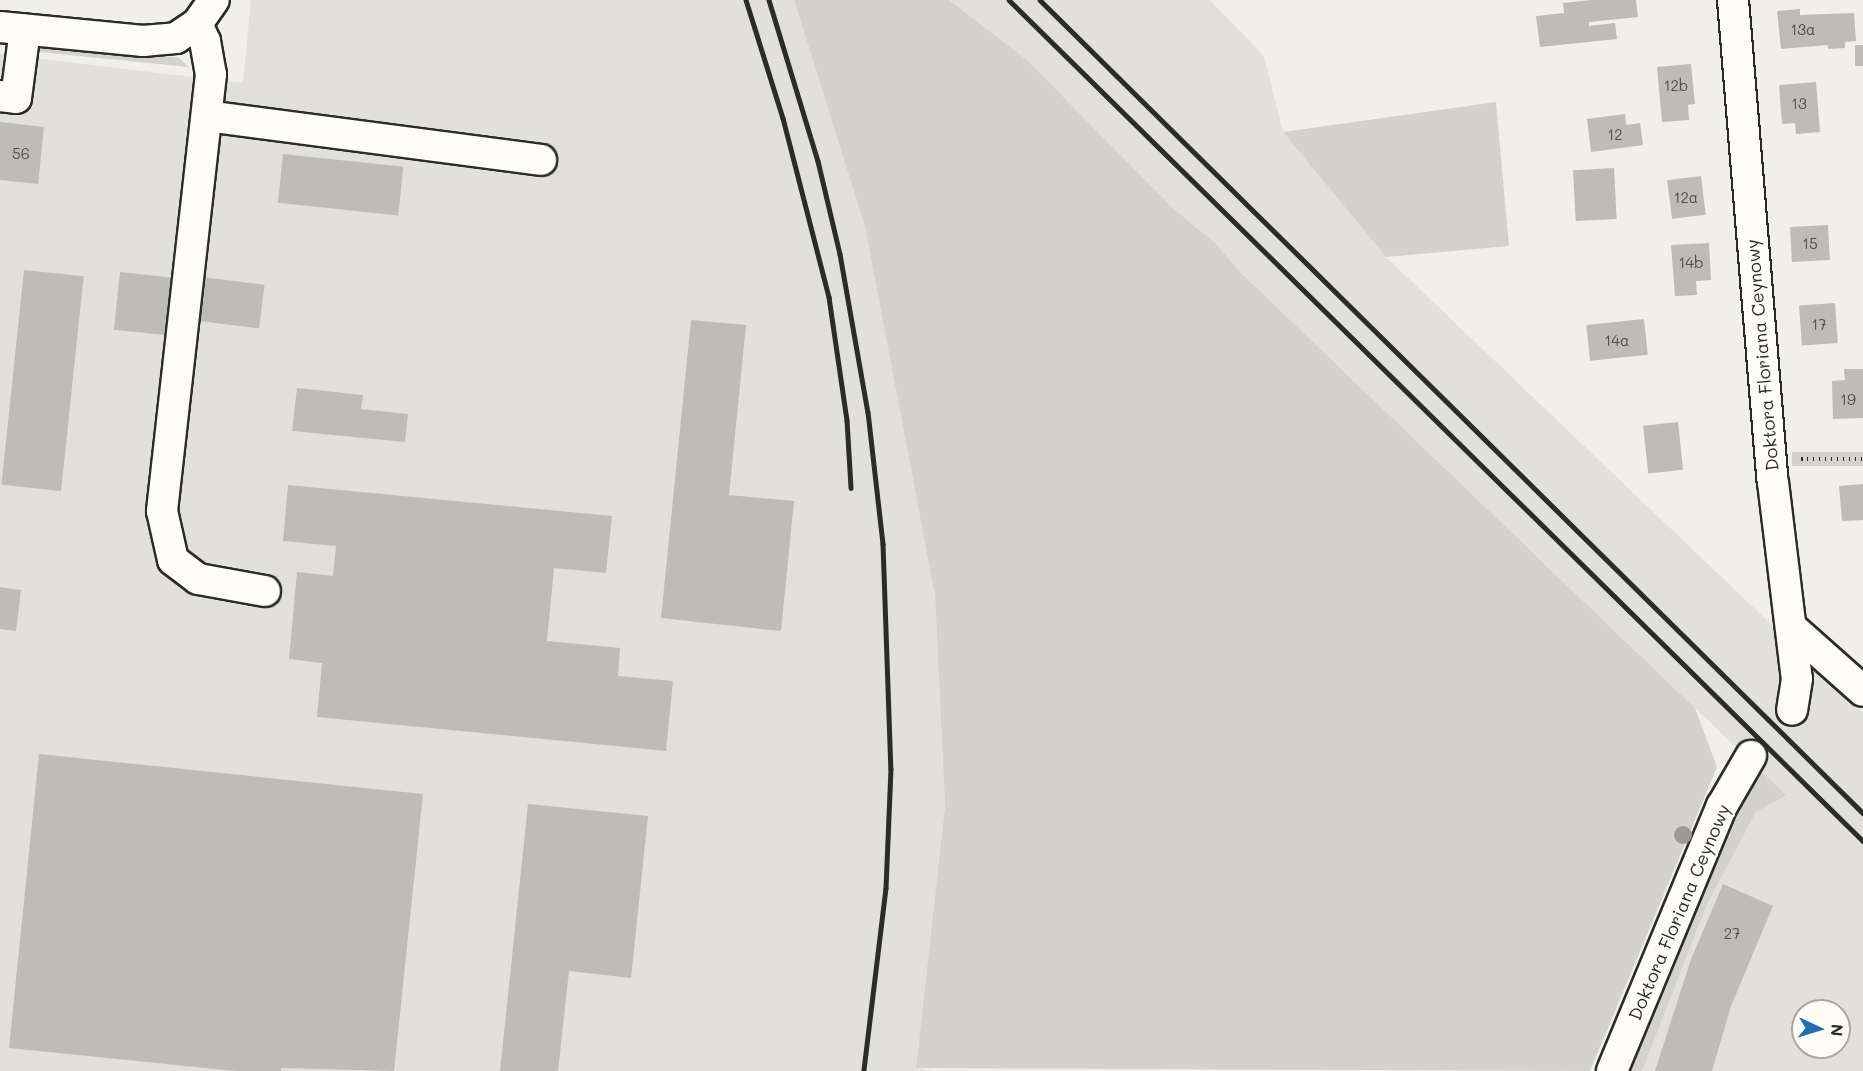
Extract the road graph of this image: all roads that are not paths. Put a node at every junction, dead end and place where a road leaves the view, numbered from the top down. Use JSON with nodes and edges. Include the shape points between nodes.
{"nodes":[{"id":1,"x":214,"y":0,"type":"edge"},
{"id":2,"x":1733,"y":0,"type":"edge"},
{"id":3,"x":197,"y":24,"type":"junction"},
{"id":4,"x":12,"y":29,"type":"edge"},
{"id":5,"x":0,"y":96,"type":"edge"},
{"id":6,"x":207,"y":117,"type":"junction"},
{"id":7,"x":541,"y":160,"type":"dead end"},
{"id":8,"x":265,"y":591,"type":"dead end"},
{"id":9,"x":1791,"y":627,"type":"junction"},
{"id":10,"x":1863,"y":691,"type":"edge"},
{"id":11,"x":1791,"y":710,"type":"dead end"},
{"id":12,"x":1751,"y":756,"type":"dead end"},
{"id":13,"x":1612,"y":1071,"type":"edge"}],
"edges":[{"from":1,"to":3,"type":"street"},
{"from":2,"to":9,"type":"street","name":"Doktora Floriana Ceynowy","via":[[1773,482]]},
{"from":3,"to":4,"type":"street","via":[[176,38],[143,41]]},
{"from":3,"to":6,"type":"street","via":[[205,41],[211,74]]},
{"from":4,"to":5,"type":"street","via":[[16,98]]},
{"from":6,"to":7,"type":"street"},
{"from":6,"to":8,"type":"street","via":[[162,511],[174,560],[198,579]]},
{"from":9,"to":10,"type":"street"},
{"from":9,"to":11,"type":"street","name":"Doktora Floriana Ceynowy","via":[[1797,679]]},
{"from":12,"to":13,"type":"street","name":"Doktora Floriana Ceynowy","via":[[1722,806]]}]}
